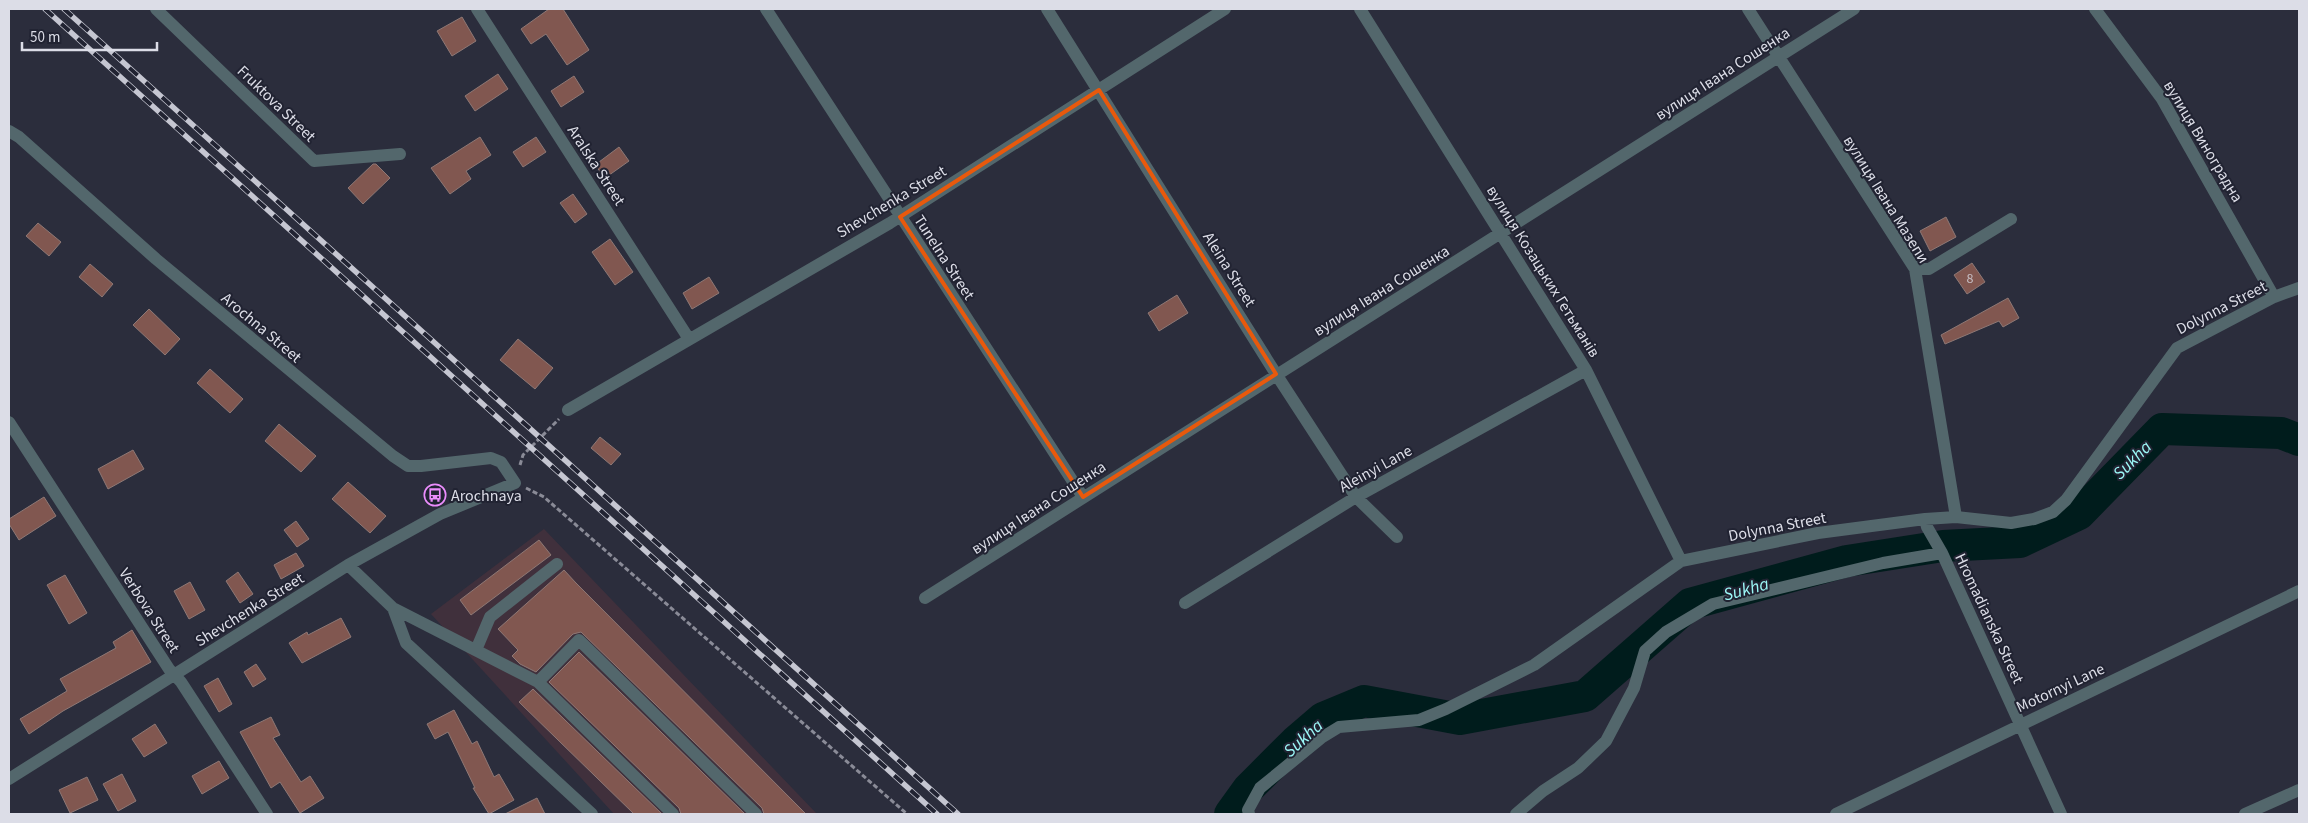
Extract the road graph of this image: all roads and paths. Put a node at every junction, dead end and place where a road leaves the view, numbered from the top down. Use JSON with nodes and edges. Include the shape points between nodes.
{"nodes":[{"id":1,"x":156,"y":9,"type":"edge"},
{"id":2,"x":477,"y":9,"type":"edge"},
{"id":3,"x":766,"y":9,"type":"edge"},
{"id":4,"x":1047,"y":9,"type":"edge"},
{"id":5,"x":1225,"y":9,"type":"edge"},
{"id":6,"x":1360,"y":9,"type":"edge"},
{"id":7,"x":1748,"y":9,"type":"edge"},
{"id":8,"x":1854,"y":9,"type":"edge"},
{"id":9,"x":2095,"y":9,"type":"edge"},
{"id":10,"x":1777,"y":56,"type":"junction"},
{"id":11,"x":1100,"y":90,"type":"junction"},
{"id":12,"x":9,"y":131,"type":"edge"},
{"id":13,"x":400,"y":154,"type":"dead end"},
{"id":14,"x":900,"y":217,"type":"junction"},
{"id":15,"x":2010,"y":220,"type":"dead end"},
{"id":16,"x":1501,"y":234,"type":"junction"},
{"id":17,"x":1915,"y":270,"type":"junction"},
{"id":18,"x":2299,"y":288,"type":"edge"},
{"id":19,"x":2274,"y":297,"type":"junction"},
{"id":20,"x":689,"y":338,"type":"junction"},
{"id":21,"x":1586,"y":370,"type":"junction"},
{"id":22,"x":1276,"y":374,"type":"junction"},
{"id":23,"x":568,"y":410,"type":"joint"},
{"id":24,"x":9,"y":422,"type":"edge"},
{"id":25,"x":515,"y":483,"type":"junction"},
{"id":26,"x":1083,"y":497,"type":"junction"},
{"id":27,"x":1356,"y":497,"type":"junction"},
{"id":28,"x":1956,"y":517,"type":"junction"},
{"id":29,"x":1926,"y":523,"type":"junction"},
{"id":30,"x":1397,"y":537,"type":"dead end"},
{"id":31,"x":1942,"y":553,"type":"junction"},
{"id":32,"x":1681,"y":561,"type":"junction"},
{"id":33,"x":557,"y":564,"type":"dead end"},
{"id":34,"x":348,"y":565,"type":"junction"},
{"id":35,"x":2299,"y":591,"type":"edge"},
{"id":36,"x":925,"y":598,"type":"dead end"},
{"id":37,"x":1185,"y":603,"type":"dead end"},
{"id":38,"x":393,"y":608,"type":"junction"},
{"id":39,"x":476,"y":650,"type":"junction"},
{"id":40,"x":175,"y":675,"type":"junction"},
{"id":41,"x":538,"y":682,"type":"junction"},
{"id":42,"x":2021,"y":723,"type":"junction"},
{"id":43,"x":9,"y":779,"type":"edge"},
{"id":44,"x":2299,"y":790,"type":"edge"},
{"id":45,"x":267,"y":814,"type":"edge"},
{"id":46,"x":592,"y":814,"type":"edge"},
{"id":47,"x":673,"y":814,"type":"edge"},
{"id":48,"x":756,"y":814,"type":"edge"},
{"id":49,"x":907,"y":814,"type":"edge"},
{"id":50,"x":1249,"y":814,"type":"edge"},
{"id":51,"x":1516,"y":814,"type":"edge"},
{"id":52,"x":1836,"y":814,"type":"edge"},
{"id":53,"x":2061,"y":814,"type":"edge"},
{"id":54,"x":2245,"y":814,"type":"edge"}],
"edges":[{"from":1,"to":13,"type":"street","name":"Fruktova Street","via":[[314,161]]},
{"from":2,"to":20,"type":"street","name":"Aralska Street"},
{"from":3,"to":14,"type":"street","name":"Tunelna Street"},
{"from":4,"to":11,"type":"street","name":"Aleina Street"},
{"from":5,"to":11,"type":"street","name":"Shevchenka Street"},
{"from":6,"to":16,"type":"street","name":"вулиця Козацьких Гетьманів"},
{"from":7,"to":10,"type":"street","name":"вулиця Івана Мазепи"},
{"from":8,"to":10,"type":"street","name":"вулиця Івана Сошенка"},
{"from":9,"to":19,"type":"street","name":"вулиця Виноградна","via":[[2162,99]]},
{"from":10,"to":16,"type":"street","name":"вулиця Івана Сошенка"},
{"from":10,"to":17,"type":"street","name":"вулиця Івана Мазепи"},
{"from":11,"to":14,"type":"street","name":"Shevchenka Street"},
{"from":11,"to":22,"type":"street","name":"Aleina Street"},
{"from":12,"to":25,"type":"street","name":"Arochna Street","via":[[156,259],[393,456],[408,466],[491,458],[502,462]]},
{"from":14,"to":20,"type":"street","name":"Shevchenka Street"},
{"from":14,"to":26,"type":"street","name":"Tunelna Street"},
{"from":15,"to":17,"type":"street","via":[[1929,269]]},
{"from":16,"to":21,"type":"street","name":"вулиця Козацьких Гетьманів"},
{"from":16,"to":22,"type":"street","name":"вулиця Івана Сошенка"},
{"from":17,"to":28,"type":"street","name":"вулиця Івана Мазепи"},
{"from":18,"to":19,"type":"street","name":"Dolynna Street"},
{"from":19,"to":28,"type":"street","name":"Dolynna Street","via":[[2177,348],[2066,500],[2053,512],[2011,523]]},
{"from":20,"to":23,"type":"street","name":"Shevchenka Street"},
{"from":21,"to":27,"type":"street","name":"Aleinyi Lane"},
{"from":21,"to":32,"type":"street","name":"вулиця Козацьких Гетьманів"},
{"from":22,"to":26,"type":"street","name":"вулиця Івана Сошенка"},
{"from":22,"to":27,"type":"street","name":"Aleina Street"},
{"from":23,"to":25,"type":"path","via":[[522,455]]},
{"from":24,"to":40,"type":"street","name":"Verbova Street"},
{"from":25,"to":34,"type":"street","name":"Shevchenka Street","via":[[440,514]]},
{"from":25,"to":49,"type":"path","via":[[544,498]]},
{"from":26,"to":36,"type":"street","name":"вулиця Івана Сошенка"},
{"from":27,"to":30,"type":"street","name":"Aleina Street"},
{"from":27,"to":37,"type":"street","name":"Aleinyi Lane"},
{"from":28,"to":29,"type":"street","name":"Dolynna Street"},
{"from":29,"to":31,"type":"street","name":"Hromadianska Street"},
{"from":29,"to":32,"type":"street","name":"Dolynna Street","via":[[1818,533]]},
{"from":31,"to":42,"type":"street","name":"Hromadianska Street"},
{"from":31,"to":51,"type":"street","via":[[1883,563],[1712,604],[1666,632],[1645,651],[1634,688],[1606,741],[1578,768]]},
{"from":32,"to":50,"type":"street","name":"Dolynna Street","via":[[1534,665],[1446,709],[1419,720],[1339,727],[1260,788]]},
{"from":33,"to":39,"type":"street","via":[[490,617]]},
{"from":34,"to":38,"type":"street"},
{"from":34,"to":40,"type":"street","name":"Shevchenka Street"},
{"from":35,"to":42,"type":"street","name":"Motornyi Lane"},
{"from":38,"to":39,"type":"street"},
{"from":38,"to":46,"type":"street","via":[[406,644]]},
{"from":39,"to":41,"type":"street"},
{"from":40,"to":43,"type":"street","name":"Shevchenka Street"},
{"from":40,"to":45,"type":"street","name":"Verbova Street"},
{"from":41,"to":47,"type":"street"},
{"from":41,"to":48,"type":"street","via":[[579,640]]},
{"from":42,"to":52,"type":"street","name":"Motornyi Lane"},
{"from":42,"to":53,"type":"street","name":"Hromadianska Street"},
{"from":44,"to":54,"type":"street"}]}
